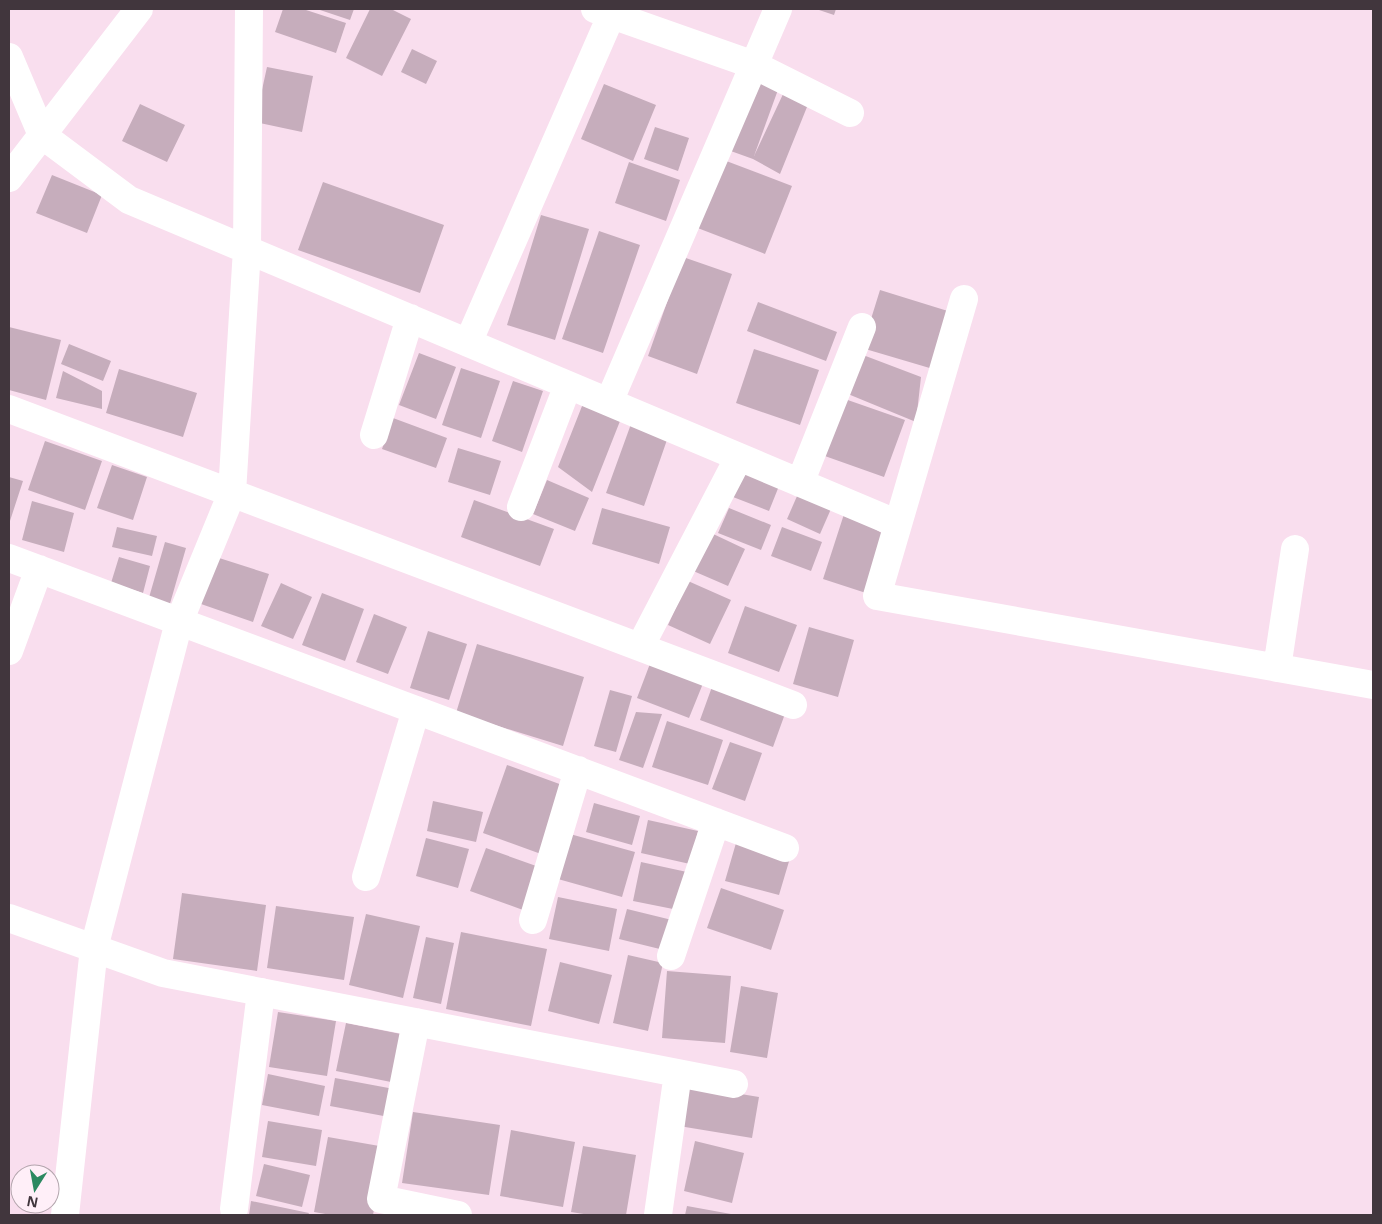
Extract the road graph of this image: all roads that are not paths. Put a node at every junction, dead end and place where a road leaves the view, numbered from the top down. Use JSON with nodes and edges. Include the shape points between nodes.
{"nodes":[{"id":1,"x":140,"y":9,"type":"edge"},
{"id":2,"x":249,"y":9,"type":"edge"},
{"id":3,"x":778,"y":9,"type":"edge"},
{"id":4,"x":607,"y":11,"type":"edge"},
{"id":5,"x":9,"y":57,"type":"edge"},
{"id":6,"x":754,"y":65,"type":"junction"},
{"id":7,"x":850,"y":113,"type":"dead end"},
{"id":8,"x":42,"y":135,"type":"junction"},
{"id":9,"x":9,"y":178,"type":"edge"},
{"id":10,"x":247,"y":249,"type":"junction"},
{"id":11,"x":964,"y":299,"type":"dead end"},
{"id":12,"x":410,"y":318,"type":"junction"},
{"id":13,"x":862,"y":327,"type":"dead end"},
{"id":14,"x":468,"y":343,"type":"junction"},
{"id":15,"x":568,"y":385,"type":"junction"},
{"id":16,"x":609,"y":402,"type":"junction"},
{"id":17,"x":9,"y":409,"type":"edge"},
{"id":18,"x":374,"y":435,"type":"dead end"},
{"id":19,"x":739,"y":457,"type":"junction"},
{"id":20,"x":800,"y":483,"type":"junction"},
{"id":21,"x":232,"y":493,"type":"junction"},
{"id":22,"x":521,"y":507,"type":"dead end"},
{"id":23,"x":898,"y":524,"type":"junction"},
{"id":24,"x":1295,"y":549,"type":"dead end"},
{"id":25,"x":9,"y":558,"type":"edge"},
{"id":26,"x":39,"y":569,"type":"junction"},
{"id":27,"x":180,"y":622,"type":"junction"},
{"id":28,"x":640,"y":647,"type":"junction"},
{"id":29,"x":9,"y":651,"type":"edge"},
{"id":30,"x":1277,"y":668,"type":"junction"},
{"id":31,"x":1373,"y":685,"type":"edge"},
{"id":32,"x":793,"y":705,"type":"dead end"},
{"id":33,"x":416,"y":710,"type":"junction"},
{"id":34,"x":578,"y":770,"type":"junction"},
{"id":35,"x":716,"y":822,"type":"junction"},
{"id":36,"x":785,"y":848,"type":"dead end"},
{"id":37,"x":366,"y":877,"type":"dead end"},
{"id":38,"x":9,"y":918,"type":"edge"},
{"id":39,"x":533,"y":920,"type":"dead end"},
{"id":40,"x":94,"y":948,"type":"junction"},
{"id":41,"x":671,"y":956,"type":"dead end"},
{"id":42,"x":261,"y":992,"type":"junction"},
{"id":43,"x":416,"y":1022,"type":"junction"},
{"id":44,"x":678,"y":1073,"type":"junction"},
{"id":45,"x":734,"y":1084,"type":"dead end"},
{"id":46,"x":381,"y":1207,"type":"edge"},
{"id":47,"x":234,"y":1209,"type":"dead end"},
{"id":48,"x":65,"y":1215,"type":"edge"},
{"id":49,"x":458,"y":1215,"type":"edge"},
{"id":50,"x":658,"y":1215,"type":"edge"}],
"edges":[{"from":1,"to":8,"type":"street"},
{"from":2,"to":10,"type":"street"},
{"from":3,"to":6,"type":"street"},
{"from":4,"to":6,"type":"street"},
{"from":4,"to":14,"type":"street"},
{"from":5,"to":8,"type":"street"},
{"from":6,"to":7,"type":"street"},
{"from":6,"to":16,"type":"street"},
{"from":8,"to":9,"type":"street"},
{"from":8,"to":10,"type":"street","via":[[129,200]]},
{"from":10,"to":12,"type":"street"},
{"from":10,"to":21,"type":"street"},
{"from":11,"to":23,"type":"street"},
{"from":12,"to":14,"type":"street"},
{"from":12,"to":18,"type":"street"},
{"from":13,"to":20,"type":"street"},
{"from":14,"to":15,"type":"street"},
{"from":15,"to":16,"type":"street"},
{"from":15,"to":22,"type":"street"},
{"from":16,"to":19,"type":"street"},
{"from":17,"to":21,"type":"street"},
{"from":19,"to":20,"type":"street"},
{"from":19,"to":28,"type":"street"},
{"from":20,"to":23,"type":"street"},
{"from":21,"to":27,"type":"street"},
{"from":21,"to":28,"type":"street"},
{"from":23,"to":30,"type":"street","via":[[877,596]]},
{"from":24,"to":30,"type":"street"},
{"from":25,"to":26,"type":"street"},
{"from":26,"to":27,"type":"street"},
{"from":26,"to":29,"type":"street"},
{"from":27,"to":33,"type":"street"},
{"from":27,"to":40,"type":"street"},
{"from":28,"to":32,"type":"street"},
{"from":30,"to":31,"type":"street"},
{"from":33,"to":34,"type":"street"},
{"from":33,"to":37,"type":"street"},
{"from":34,"to":35,"type":"street"},
{"from":34,"to":39,"type":"street"},
{"from":35,"to":36,"type":"street"},
{"from":35,"to":41,"type":"street"},
{"from":38,"to":40,"type":"street"},
{"from":40,"to":42,"type":"street","via":[[163,973]]},
{"from":40,"to":48,"type":"street"},
{"from":42,"to":43,"type":"street"},
{"from":42,"to":47,"type":"street"},
{"from":43,"to":44,"type":"street"},
{"from":43,"to":46,"type":"street"},
{"from":44,"to":45,"type":"street"},
{"from":44,"to":50,"type":"street"},
{"from":46,"to":49,"type":"street"}]}
